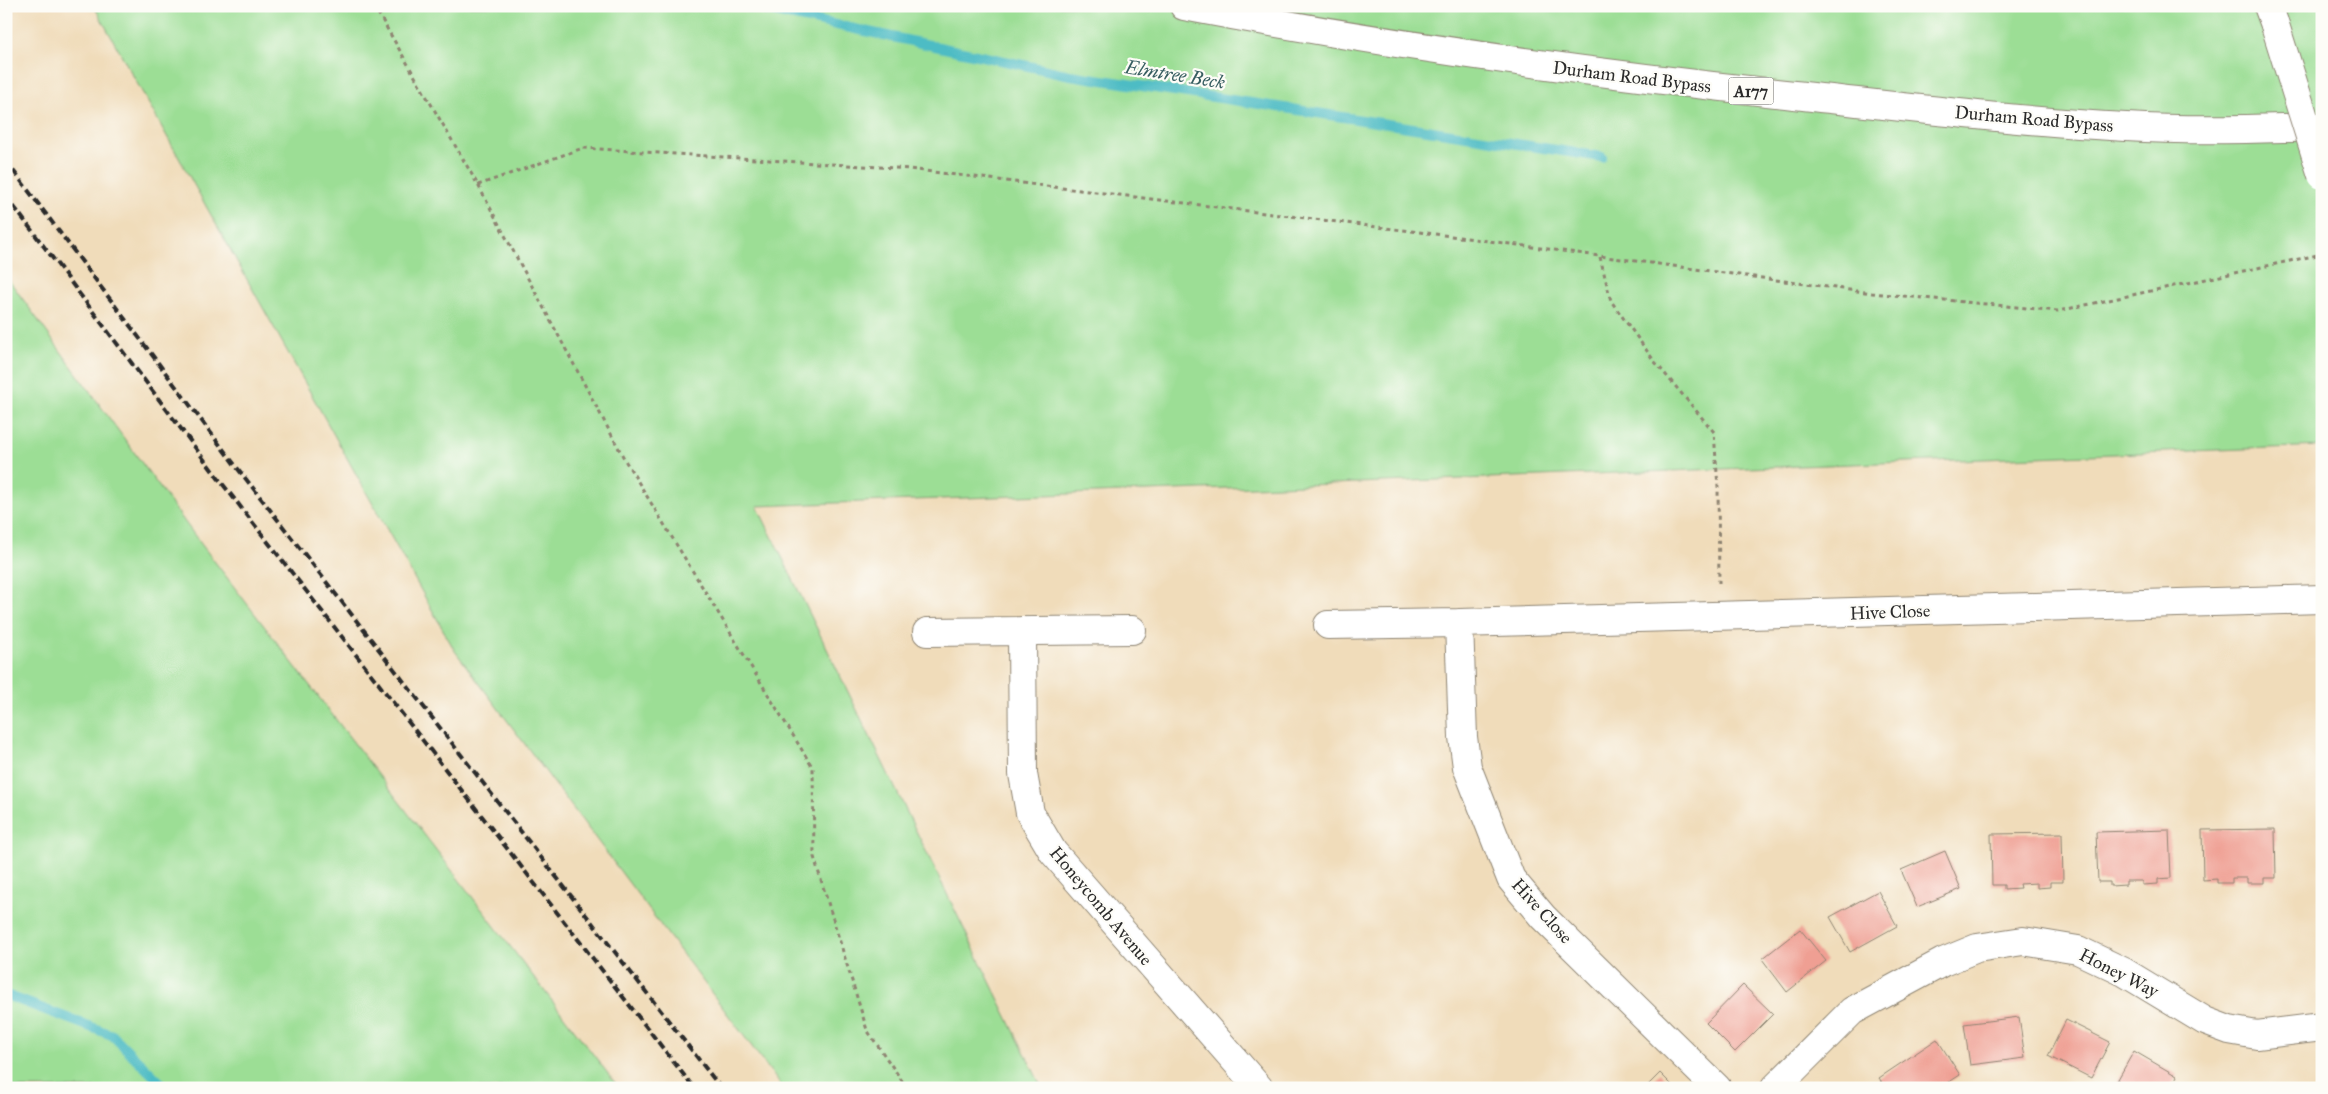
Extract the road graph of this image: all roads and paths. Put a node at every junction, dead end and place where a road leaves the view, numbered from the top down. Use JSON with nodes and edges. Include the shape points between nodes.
{"nodes":[{"id":1,"x":374,"y":6,"type":"edge"},
{"id":2,"x":1184,"y":6,"type":"edge"},
{"id":3,"x":2272,"y":16,"type":"edge"},
{"id":4,"x":2322,"y":128,"type":"edge"},
{"id":5,"x":2322,"y":175,"type":"edge"},
{"id":6,"x":478,"y":185,"type":"junction"},
{"id":7,"x":2322,"y":254,"type":"edge"},
{"id":8,"x":1600,"y":256,"type":"junction"},
{"id":9,"x":2322,"y":599,"type":"edge"},
{"id":10,"x":1720,"y":616,"type":"junction"},
{"id":11,"x":1459,"y":623,"type":"junction"},
{"id":12,"x":1328,"y":625,"type":"dead end"},
{"id":13,"x":1132,"y":630,"type":"dead end"},
{"id":14,"x":1022,"y":631,"type":"junction"},
{"id":15,"x":927,"y":632,"type":"dead end"},
{"id":16,"x":2322,"y":1027,"type":"edge"},
{"id":17,"x":907,"y":1088,"type":"edge"},
{"id":18,"x":1259,"y":1088,"type":"edge"},
{"id":19,"x":1717,"y":1088,"type":"edge"},
{"id":20,"x":1775,"y":1088,"type":"edge"}],
"edges":[{"from":1,"to":6,"type":"path"},
{"from":2,"to":4,"type":"street","name":"Durham Road Bypass","number":"A177","via":[[1307,30],[1488,58],[1641,79],[1981,116],[2128,127]]},
{"from":3,"to":5,"type":"street","bridge":true},
{"from":6,"to":8,"type":"path","via":[[583,148],[909,169]]},
{"from":6,"to":17,"type":"path","via":[[626,462],[813,768],[814,857],[867,1030]]},
{"from":7,"to":8,"type":"path","via":[[2058,311],[1872,293]]},
{"from":8,"to":10,"type":"path","via":[[1611,301],[1655,362],[1714,432]]},
{"from":9,"to":10,"type":"street","name":"Hive Close"},
{"from":10,"to":11,"type":"street","name":"Hive Close"},
{"from":11,"to":12,"type":"street","name":"Hive Close"},
{"from":11,"to":19,"type":"street","name":"Hive Close","via":[[1467,767],[1511,879],[1543,917]]},
{"from":13,"to":14,"type":"street"},
{"from":14,"to":15,"type":"street"},
{"from":14,"to":18,"type":"street","name":"Honeycomb Avenue","via":[[1023,774],[1030,813],[1053,852]]},
{"from":16,"to":20,"type":"street","name":"Honey Way","via":[[2257,1035],[2229,1030],[2205,1021],[2124,972],[2078,950],[2023,941],[1977,948],[1943,962],[1852,1011]]}]}
